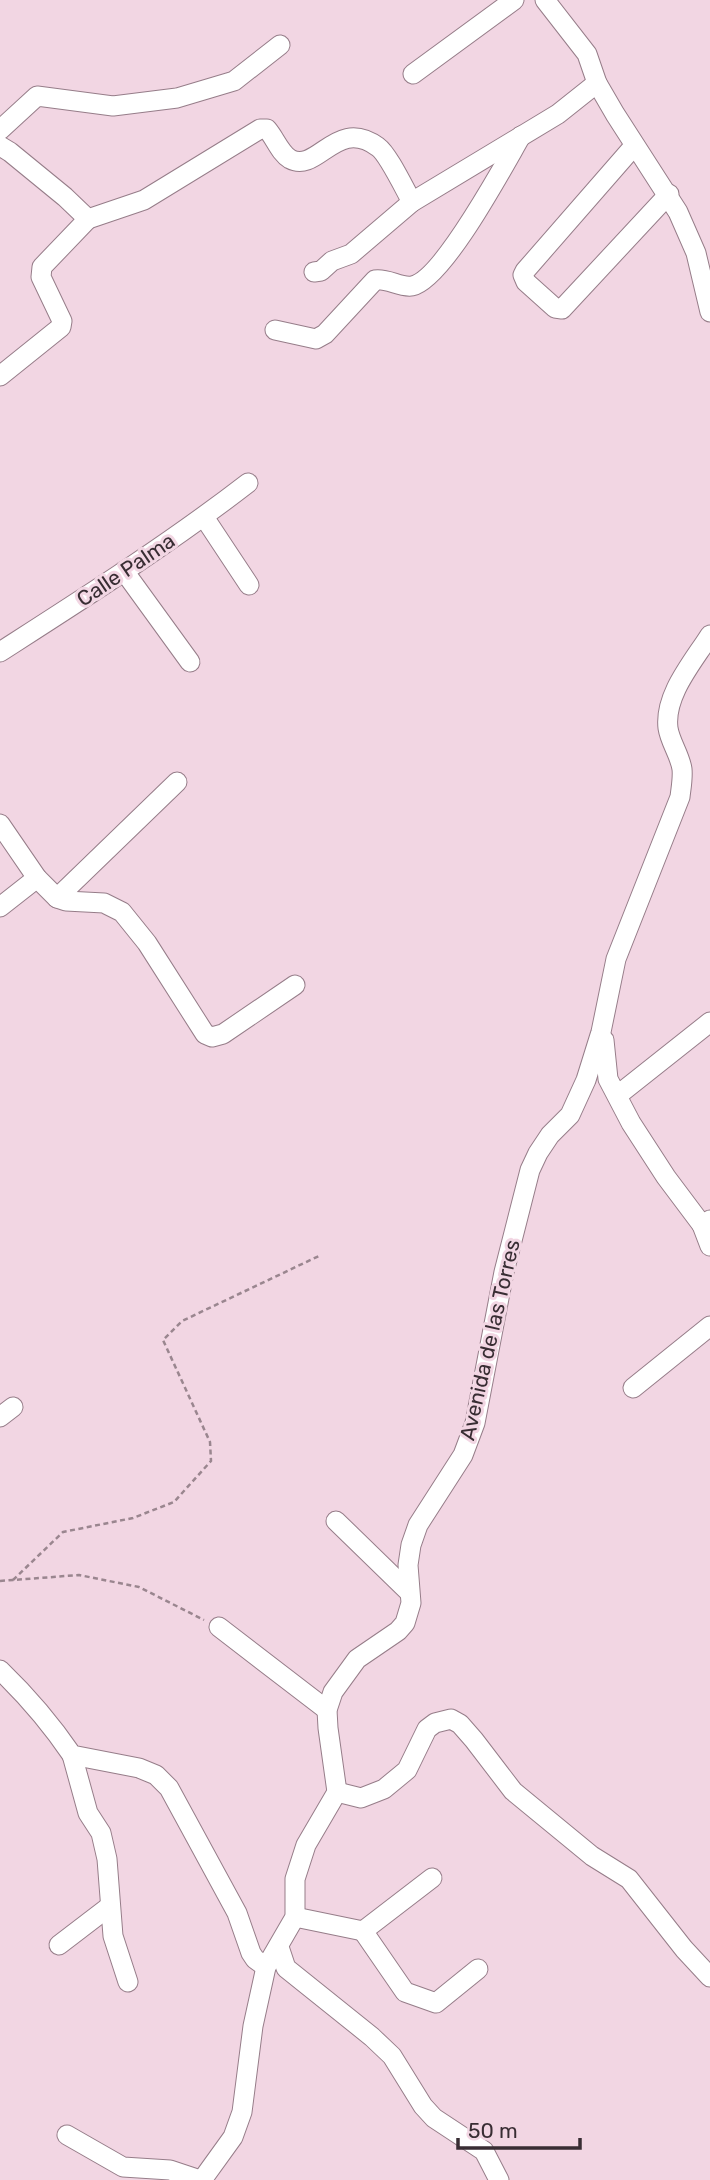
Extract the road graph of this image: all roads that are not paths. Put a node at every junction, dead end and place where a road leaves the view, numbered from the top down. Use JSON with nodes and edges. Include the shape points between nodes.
{"nodes":[{"id":1,"x":514,"y":0,"type":"edge"},
{"id":2,"x":545,"y":0,"type":"edge"},
{"id":3,"x":280,"y":45,"type":"dead end"},
{"id":4,"x":413,"y":74,"type":"dead end"},
{"id":5,"x":597,"y":83,"type":"junction"},
{"id":6,"x":0,"y":130,"type":"edge"},
{"id":7,"x":521,"y":136,"type":"junction"},
{"id":8,"x":0,"y":146,"type":"edge"},
{"id":9,"x":634,"y":146,"type":"junction"},
{"id":10,"x":669,"y":194,"type":"junction"},
{"id":11,"x":412,"y":202,"type":"junction"},
{"id":12,"x":88,"y":219,"type":"junction"},
{"id":13,"x":314,"y":272,"type":"dead end"},
{"id":14,"x":710,"y":312,"type":"edge"},
{"id":15,"x":275,"y":330,"type":"dead end"},
{"id":16,"x":0,"y":376,"type":"edge"},
{"id":17,"x":248,"y":483,"type":"dead end"},
{"id":18,"x":204,"y":517,"type":"junction"},
{"id":19,"x":124,"y":571,"type":"junction"},
{"id":20,"x":249,"y":585,"type":"dead end"},
{"id":21,"x":710,"y":635,"type":"edge"},
{"id":22,"x":0,"y":652,"type":"edge"},
{"id":23,"x":190,"y":662,"type":"dead end"},
{"id":24,"x":177,"y":782,"type":"dead end"},
{"id":25,"x":0,"y":824,"type":"edge"},
{"id":26,"x":37,"y":878,"type":"junction"},
{"id":27,"x":57,"y":898,"type":"junction"},
{"id":28,"x":0,"y":907,"type":"edge"},
{"id":29,"x":295,"y":985,"type":"dead end"},
{"id":30,"x":710,"y":1022,"type":"edge"},
{"id":31,"x":601,"y":1032,"type":"junction"},
{"id":32,"x":618,"y":1095,"type":"junction"},
{"id":33,"x":706,"y":1223,"type":"edge"},
{"id":34,"x":710,"y":1247,"type":"edge"},
{"id":35,"x":710,"y":1326,"type":"edge"},
{"id":36,"x":633,"y":1388,"type":"dead end"},
{"id":37,"x":336,"y":1521,"type":"dead end"},
{"id":38,"x":409,"y":1592,"type":"junction"},
{"id":39,"x":219,"y":1627,"type":"road end"},
{"id":40,"x":0,"y":1670,"type":"edge"},
{"id":41,"x":327,"y":1710,"type":"junction"},
{"id":42,"x":72,"y":1755,"type":"junction"},
{"id":43,"x":337,"y":1792,"type":"junction"},
{"id":44,"x":432,"y":1878,"type":"dead end"},
{"id":45,"x":110,"y":1906,"type":"junction"},
{"id":46,"x":295,"y":1917,"type":"junction"},
{"id":47,"x":363,"y":1931,"type":"junction"},
{"id":48,"x":59,"y":1945,"type":"dead end"},
{"id":49,"x":279,"y":1947,"type":"junction"},
{"id":50,"x":265,"y":1967,"type":"junction"},
{"id":51,"x":478,"y":1969,"type":"dead end"},
{"id":52,"x":710,"y":1978,"type":"edge"},
{"id":53,"x":128,"y":1982,"type":"dead end"},
{"id":54,"x":67,"y":2135,"type":"dead end"},
{"id":55,"x":201,"y":2180,"type":"edge"},
{"id":56,"x":499,"y":2180,"type":"edge"}],
"edges":[{"from":1,"to":4,"type":"street"},
{"from":2,"to":5,"type":"street","via":[[587,54]]},
{"from":3,"to":6,"type":"street","via":[[234,81],[177,98],[113,106],[37,96]]},
{"from":5,"to":7,"type":"street"},
{"from":5,"to":9,"type":"street"},
{"from":7,"to":11,"type":"street"},
{"from":7,"to":15,"type":"street","via":[[464,232],[430,275],[410,286],[375,280],[316,339]]},
{"from":8,"to":12,"type":"street"},
{"from":9,"to":10,"type":"street"},
{"from":9,"to":10,"type":"street","via":[[525,271],[526,282],[562,309]]},
{"from":10,"to":14,"type":"street","via":[[696,253]]},
{"from":11,"to":12,"type":"street","via":[[380,148],[359,137],[344,138],[300,162],[283,153],[267,129],[260,129],[144,200]]},
{"from":11,"to":13,"type":"street","via":[[351,254]]},
{"from":12,"to":16,"type":"street","via":[[42,267],[41,277],[61,327]]},
{"from":17,"to":18,"type":"street","name":"Calle Palma"},
{"from":18,"to":19,"type":"street","name":"Calle Palma"},
{"from":18,"to":20,"type":"street"},
{"from":19,"to":22,"type":"street","name":"Calle Palma"},
{"from":19,"to":23,"type":"street"},
{"from":21,"to":31,"type":"street","name":"Avenida de las Torres","via":[[670,704],[668,731],[682,769],[680,797],[623,937]]},
{"from":24,"to":27,"type":"street"},
{"from":25,"to":26,"type":"street"},
{"from":26,"to":27,"type":"street"},
{"from":26,"to":28,"type":"street"},
{"from":27,"to":29,"type":"street","via":[[104,903],[122,912],[205,1034],[212,1037]]},
{"from":30,"to":32,"type":"street"},
{"from":31,"to":32,"type":"street","via":[[608,1079]]},
{"from":31,"to":38,"type":"street","name":"Avenida de las Torres","via":[[577,1102],[530,1170],[503,1272],[475,1423],[463,1455],[418,1525],[408,1565]]},
{"from":32,"to":33,"type":"street","via":[[666,1177]]},
{"from":33,"to":34,"type":"street"},
{"from":35,"to":36,"type":"street"},
{"from":37,"to":38,"type":"street"},
{"from":38,"to":41,"type":"street","name":"Avenida de las Torres","via":[[405,1623],[357,1659],[333,1692]]},
{"from":39,"to":41,"type":"street"},
{"from":40,"to":42,"type":"street"},
{"from":41,"to":43,"type":"street"},
{"from":42,"to":45,"type":"street","via":[[88,1813],[101,1833]]},
{"from":42,"to":50,"type":"street","via":[[139,1768],[156,1775],[169,1788],[237,1913],[251,1953]]},
{"from":43,"to":46,"type":"street","via":[[306,1845],[295,1879]]},
{"from":43,"to":52,"type":"street","via":[[361,1798],[384,1788],[407,1769],[427,1729],[451,1719],[474,1740],[513,1791],[592,1856],[629,1879]]},
{"from":44,"to":47,"type":"street"},
{"from":45,"to":48,"type":"street"},
{"from":45,"to":53,"type":"street","via":[[113,1936]]},
{"from":46,"to":47,"type":"street"},
{"from":46,"to":49,"type":"street"},
{"from":47,"to":51,"type":"street","via":[[404,1992],[436,2003]]},
{"from":49,"to":50,"type":"street"},
{"from":49,"to":56,"type":"street","via":[[286,1968],[382,2047],[423,2106],[484,2151]]},
{"from":50,"to":55,"type":"street","via":[[242,2112],[233,2137]]},
{"from":54,"to":55,"type":"street","via":[[123,2167],[170,2170]]}]}
